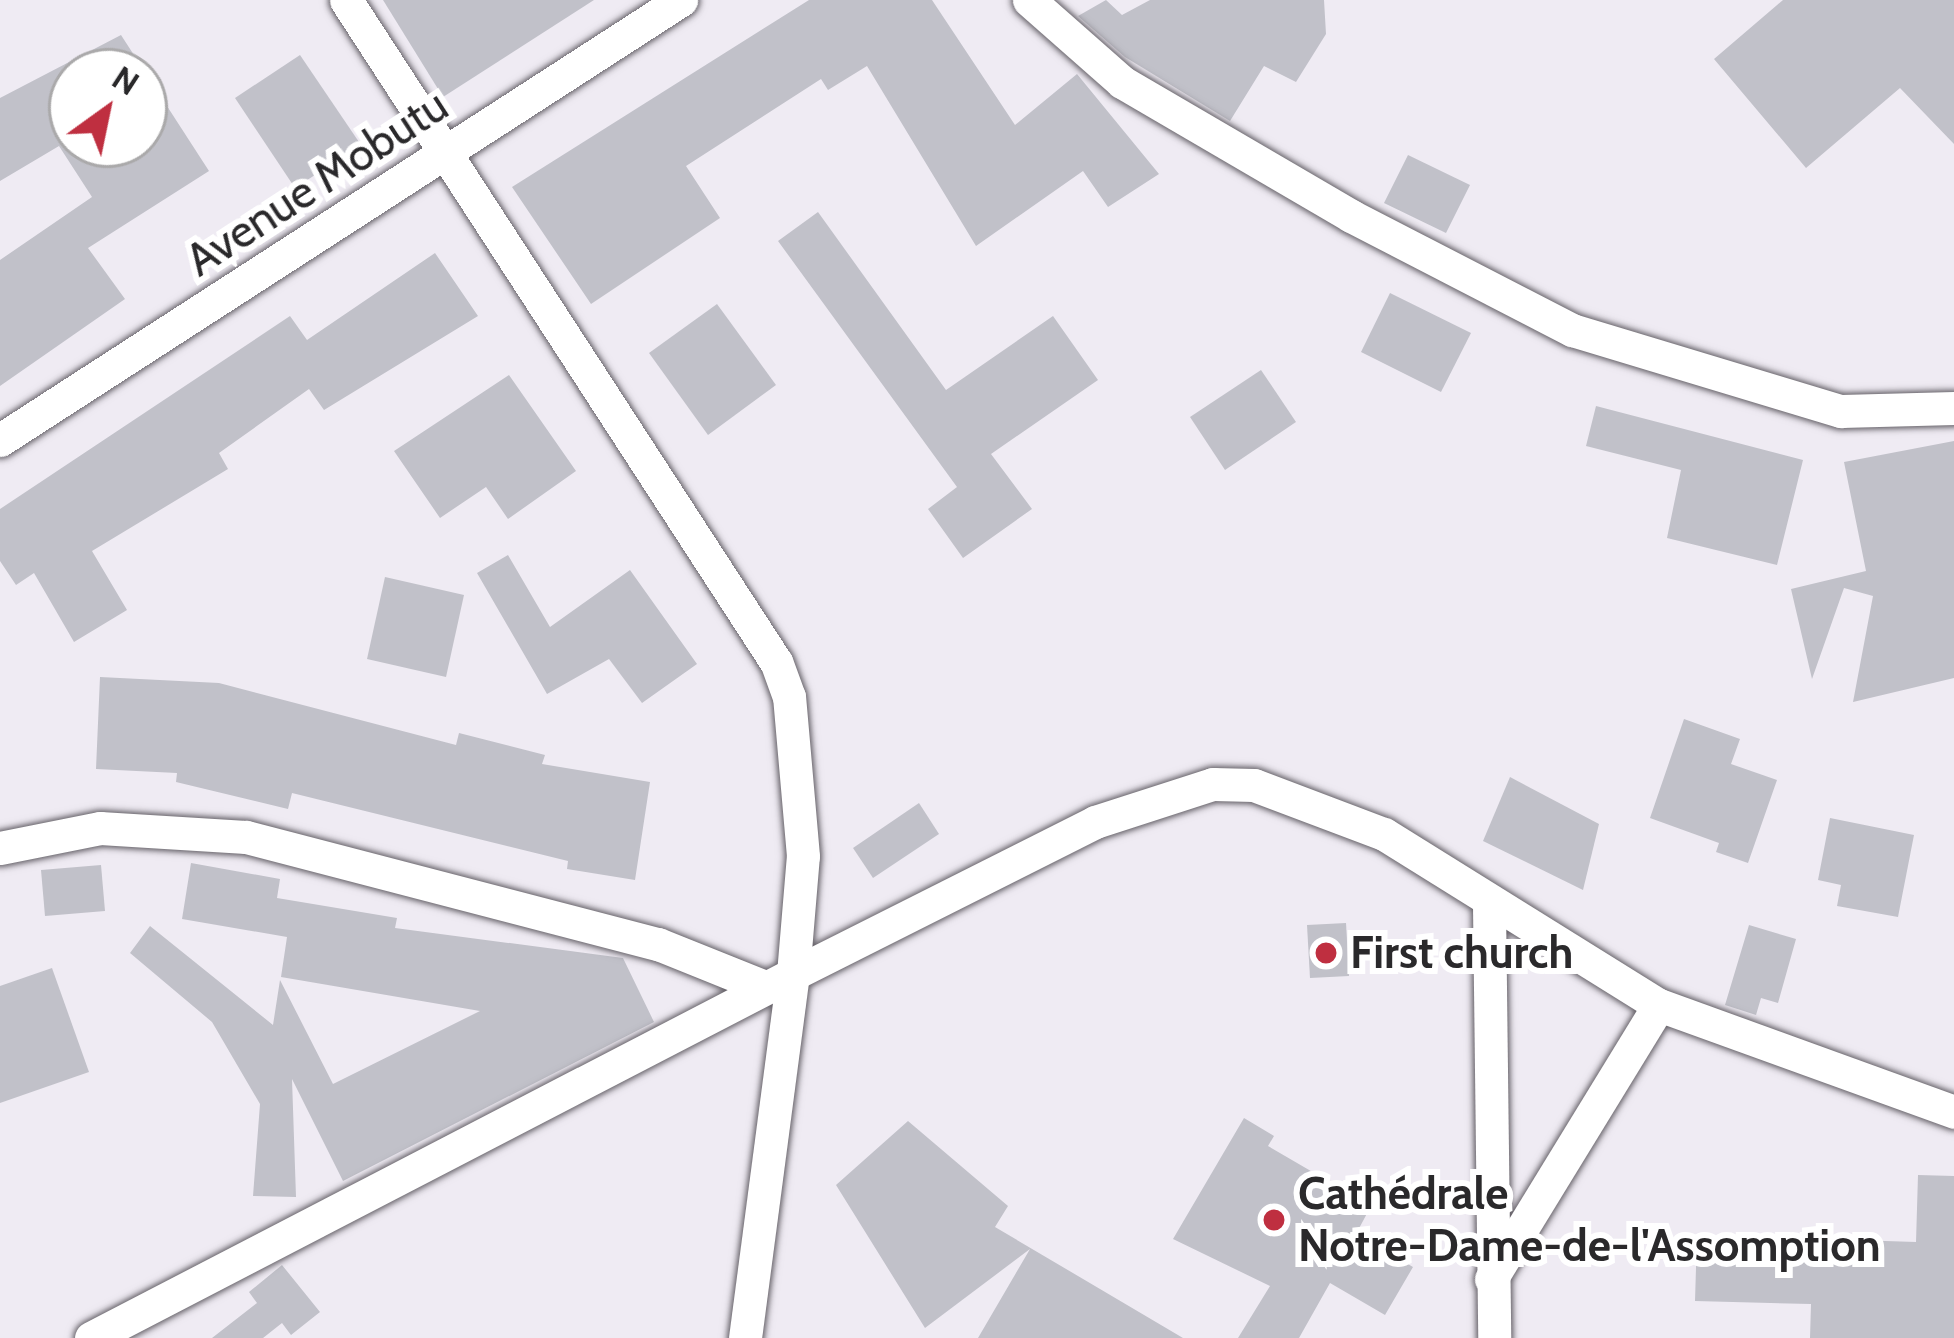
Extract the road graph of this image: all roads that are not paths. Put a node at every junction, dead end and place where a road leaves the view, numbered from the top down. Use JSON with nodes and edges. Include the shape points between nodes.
{"nodes":[{"id":1,"x":346,"y":0,"type":"edge"},
{"id":2,"x":681,"y":0,"type":"edge"},
{"id":3,"x":1028,"y":0,"type":"edge"},
{"id":4,"x":444,"y":155,"type":"junction"},
{"id":5,"x":1954,"y":408,"type":"edge"},
{"id":6,"x":0,"y":440,"type":"edge"},
{"id":7,"x":0,"y":848,"type":"edge"},
{"id":8,"x":1490,"y":906,"type":"junction"},
{"id":9,"x":779,"y":981,"type":"junction"},
{"id":10,"x":1659,"y":1004,"type":"junction"},
{"id":11,"x":1954,"y":1112,"type":"edge"},
{"id":12,"x":1490,"y":1281,"type":"junction"},
{"id":13,"x":748,"y":1299,"type":"junction"},
{"id":14,"x":91,"y":1338,"type":"edge"},
{"id":15,"x":725,"y":1338,"type":"edge"},
{"id":16,"x":745,"y":1338,"type":"edge"},
{"id":17,"x":1494,"y":1338,"type":"edge"}],
"edges":[{"from":1,"to":4,"type":"street"},
{"from":2,"to":4,"type":"street","name":"Avenue Mobutu"},
{"from":3,"to":5,"type":"street","via":[[1122,82],[1553,322],[1648,358],[1841,412]]},
{"from":4,"to":6,"type":"street","name":"Avenue Mobutu"},
{"from":4,"to":9,"type":"street","via":[[776,662],[789,697],[803,856]]},
{"from":7,"to":9,"type":"street","via":[[100,828],[246,837]]},
{"from":8,"to":9,"type":"street","via":[[1384,834],[1254,784],[1213,784],[1095,822]]},
{"from":8,"to":10,"type":"street"},
{"from":8,"to":12,"type":"street"},
{"from":9,"to":13,"type":"street"},
{"from":9,"to":14,"type":"street"},
{"from":10,"to":11,"type":"street"},
{"from":10,"to":12,"type":"street"},
{"from":12,"to":17,"type":"street"},
{"from":13,"to":15,"type":"street"},
{"from":13,"to":16,"type":"street"}]}
